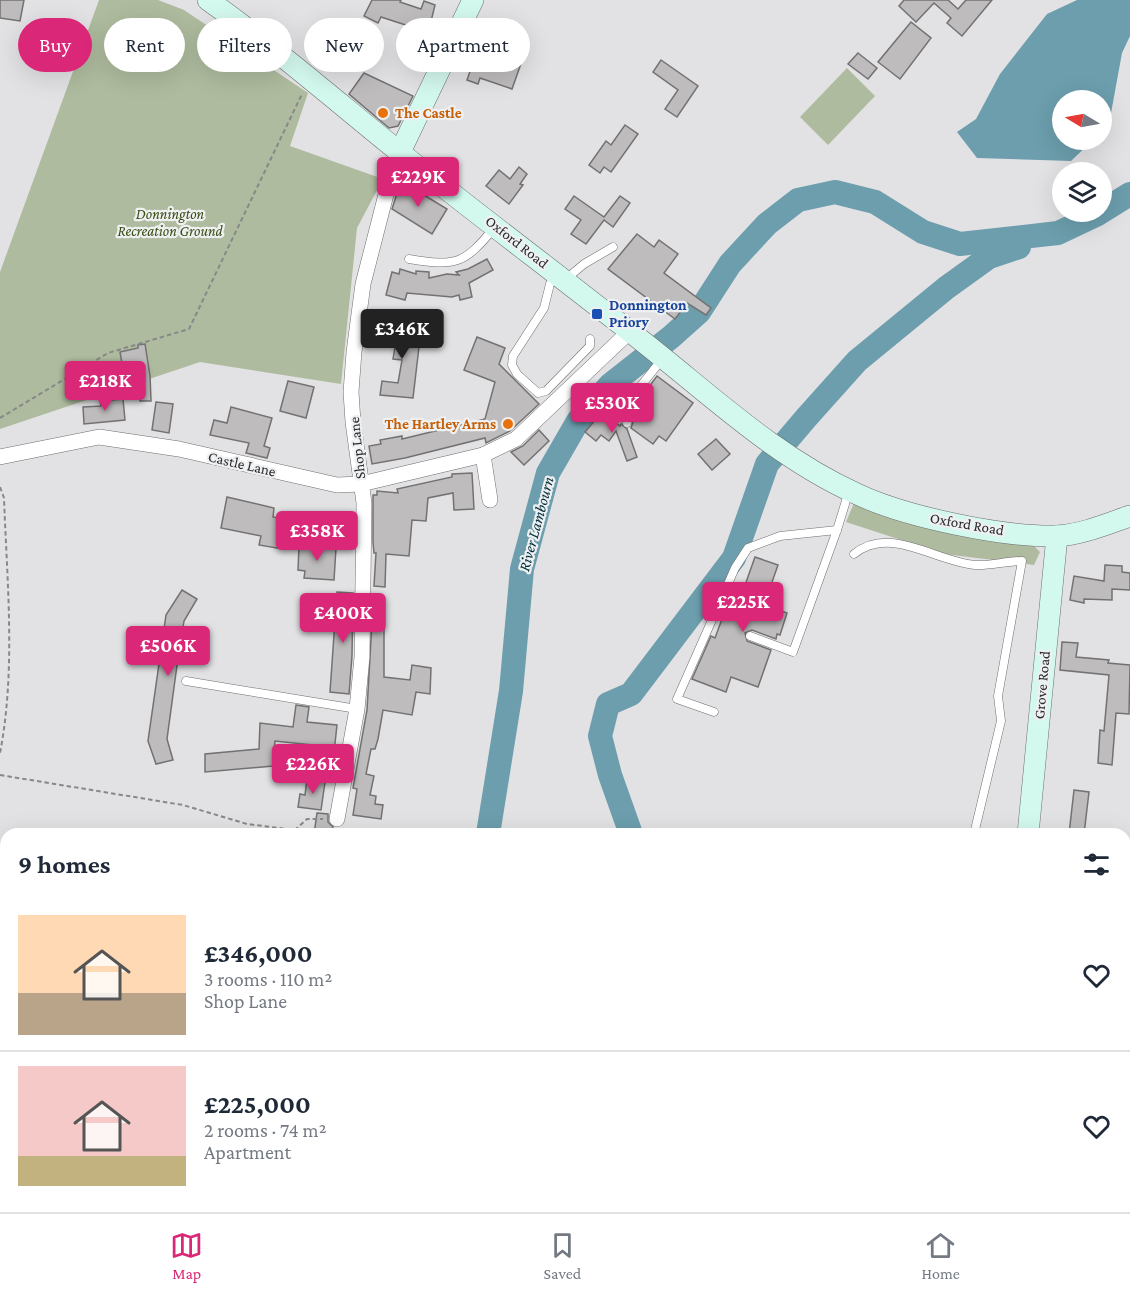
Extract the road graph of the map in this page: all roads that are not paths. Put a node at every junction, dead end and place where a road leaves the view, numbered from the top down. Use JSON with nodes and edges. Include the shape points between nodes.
{"nodes":[{"id":1,"x":208,"y":0,"type":"edge"},
{"id":2,"x":473,"y":0,"type":"edge"},
{"id":3,"x":400,"y":152,"type":"junction"},
{"id":4,"x":495,"y":226,"type":"junction"},
{"id":5,"x":614,"y":247,"type":"dead end"},
{"id":6,"x":409,"y":259,"type":"dead end"},
{"id":7,"x":560,"y":276,"type":"junction"},
{"id":8,"x":590,"y":339,"type":"dead end"},
{"id":9,"x":649,"y":347,"type":"junction"},
{"id":10,"x":627,"y":423,"type":"dead end"},
{"id":11,"x":483,"y":454,"type":"junction"},
{"id":12,"x":0,"y":457,"type":"edge"},
{"id":13,"x":361,"y":484,"type":"junction"},
{"id":14,"x":849,"y":490,"type":"junction"},
{"id":15,"x":490,"y":500,"type":"dead end"},
{"id":16,"x":1130,"y":516,"type":"edge"},
{"id":17,"x":837,"y":531,"type":"junction"},
{"id":18,"x":1057,"y":536,"type":"junction"},
{"id":19,"x":854,"y":554,"type":"dead end"},
{"id":20,"x":750,"y":636,"type":"dead end"},
{"id":21,"x":186,"y":681,"type":"dead end"},
{"id":22,"x":357,"y":709,"type":"junction"},
{"id":23,"x":714,"y":712,"type":"dead end"},
{"id":24,"x":337,"y":819,"type":"road end"},
{"id":25,"x":975,"y":828,"type":"edge"},
{"id":26,"x":1029,"y":828,"type":"edge"}],
"edges":[{"from":1,"to":3,"type":"main road","name":"Oxford Road"},
{"from":2,"to":3,"type":"main road"},
{"from":3,"to":4,"type":"main road","name":"Oxford Road"},
{"from":3,"to":13,"type":"street","name":"Shop Lane","via":[[363,284],[354,352],[351,392]]},
{"from":4,"to":6,"type":"lane","via":[[475,250],[460,260],[435,263]]},
{"from":4,"to":7,"type":"main road","name":"Oxford Road"},
{"from":5,"to":7,"type":"lane"},
{"from":7,"to":8,"type":"lane","via":[[550,284],[544,308],[513,356],[512,365],[538,393],[546,391],[590,346]]},
{"from":7,"to":9,"type":"main road","name":"Oxford Road"},
{"from":9,"to":10,"type":"lane","via":[[624,407]]},
{"from":9,"to":11,"type":"street","name":"Castle Lane","via":[[516,439]]},
{"from":9,"to":14,"type":"main road","name":"Oxford Road","via":[[768,442]]},
{"from":11,"to":13,"type":"street","name":"Castle Lane"},
{"from":11,"to":15,"type":"street"},
{"from":12,"to":13,"type":"street","name":"Castle Lane","via":[[99,437],[179,449],[337,485]]},
{"from":13,"to":22,"type":"street","name":"Shop Lane","via":[[363,622]]},
{"from":14,"to":17,"type":"lane"},
{"from":14,"to":18,"type":"main road","name":"Oxford Road","via":[[917,515]]},
{"from":16,"to":18,"type":"main road","name":"Oxford Road"},
{"from":17,"to":20,"type":"lane","via":[[793,652]]},
{"from":17,"to":23,"type":"lane","via":[[780,536],[748,548],[735,568],[677,699]]},
{"from":18,"to":26,"type":"main road","name":"Grove Road"},
{"from":19,"to":25,"type":"lane","via":[[866,545],[884,541],[974,565],[1022,561],[998,696],[1001,721]]},
{"from":21,"to":22,"type":"lane"},
{"from":22,"to":24,"type":"street","name":"Shop Lane"}]}
